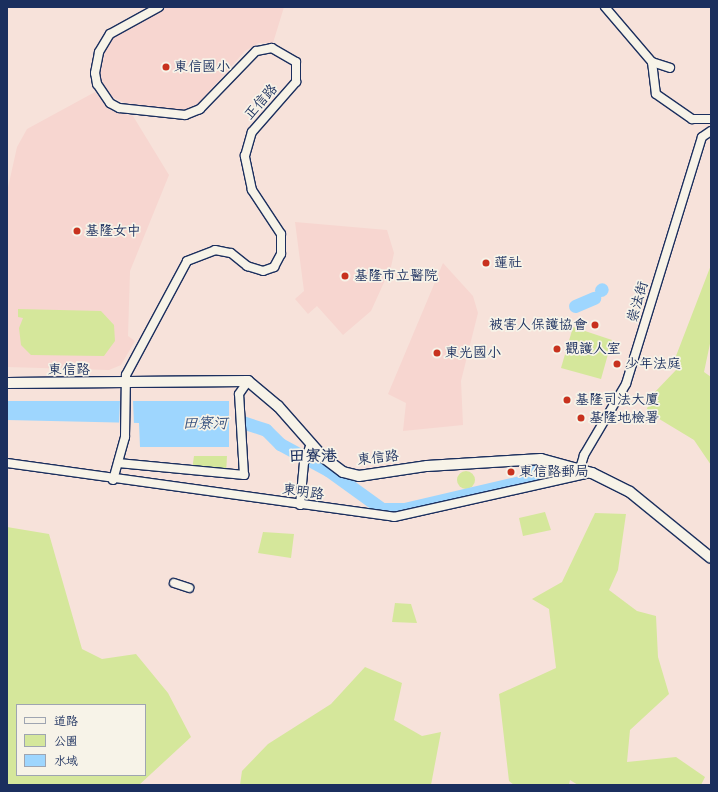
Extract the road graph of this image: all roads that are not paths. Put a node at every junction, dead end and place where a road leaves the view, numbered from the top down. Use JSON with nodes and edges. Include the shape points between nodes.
{"nodes":[{"id":1,"x":159,"y":7,"type":"edge"},
{"id":2,"x":605,"y":7,"type":"edge"},
{"id":3,"x":652,"y":62,"type":"junction"},
{"id":4,"x":670,"y":68,"type":"dead end"},
{"id":5,"x":711,"y":119,"type":"edge"},
{"id":6,"x":711,"y":131,"type":"edge"},
{"id":7,"x":248,"y":381,"type":"junction"},
{"id":8,"x":7,"y":384,"type":"edge"},
{"id":9,"x":125,"y":384,"type":"junction"},
{"id":10,"x":309,"y":448,"type":"junction"},
{"id":11,"x":7,"y":463,"type":"edge"},
{"id":12,"x":118,"y":463,"type":"junction"},
{"id":13,"x":578,"y":473,"type":"junction"},
{"id":14,"x":114,"y":480,"type":"junction"},
{"id":15,"x":300,"y":505,"type":"junction"},
{"id":16,"x":711,"y":558,"type":"edge"},
{"id":17,"x":174,"y":583,"type":"dead end"},
{"id":18,"x":189,"y":588,"type":"dead end"}],
"edges":[{"from":1,"to":9,"type":"street","name":"正信路","via":[[110,34],[99,52],[94,72],[97,84],[110,103],[119,108],[186,115],[200,109],[247,58],[264,48],[291,57],[298,69],[287,93],[252,132],[245,156],[252,190],[281,234],[279,261],[263,271],[247,266],[231,253],[215,250],[187,261],[126,374]]},
{"from":2,"to":3,"type":"street"},
{"from":3,"to":4,"type":"street"},
{"from":3,"to":5,"type":"street","via":[[656,94],[692,119]]},
{"from":6,"to":13,"type":"street","name":"崇法街","via":[[702,137],[626,384]]},
{"from":7,"to":9,"type":"main road","name":"東信路"},
{"from":7,"to":10,"type":"main road","name":"東信路","via":[[278,406]]},
{"from":7,"to":12,"type":"street","via":[[239,394],[244,475]]},
{"from":8,"to":9,"type":"main road","name":"東信路"},
{"from":9,"to":12,"type":"street","via":[[126,427]]},
{"from":10,"to":13,"type":"main road","name":"東信路","via":[[336,468],[358,476],[518,458],[542,459]]},
{"from":10,"to":15,"type":"street","via":[[304,463]]},
{"from":11,"to":14,"type":"street","name":"東明路"},
{"from":12,"to":14,"type":"street"},
{"from":13,"to":15,"type":"street","name":"東明路","via":[[394,517]]},
{"from":13,"to":16,"type":"main road","name":"東信路","via":[[592,473],[630,492]]},
{"from":14,"to":15,"type":"street","name":"東明路"},
{"from":17,"to":18,"type":"street"}]}
